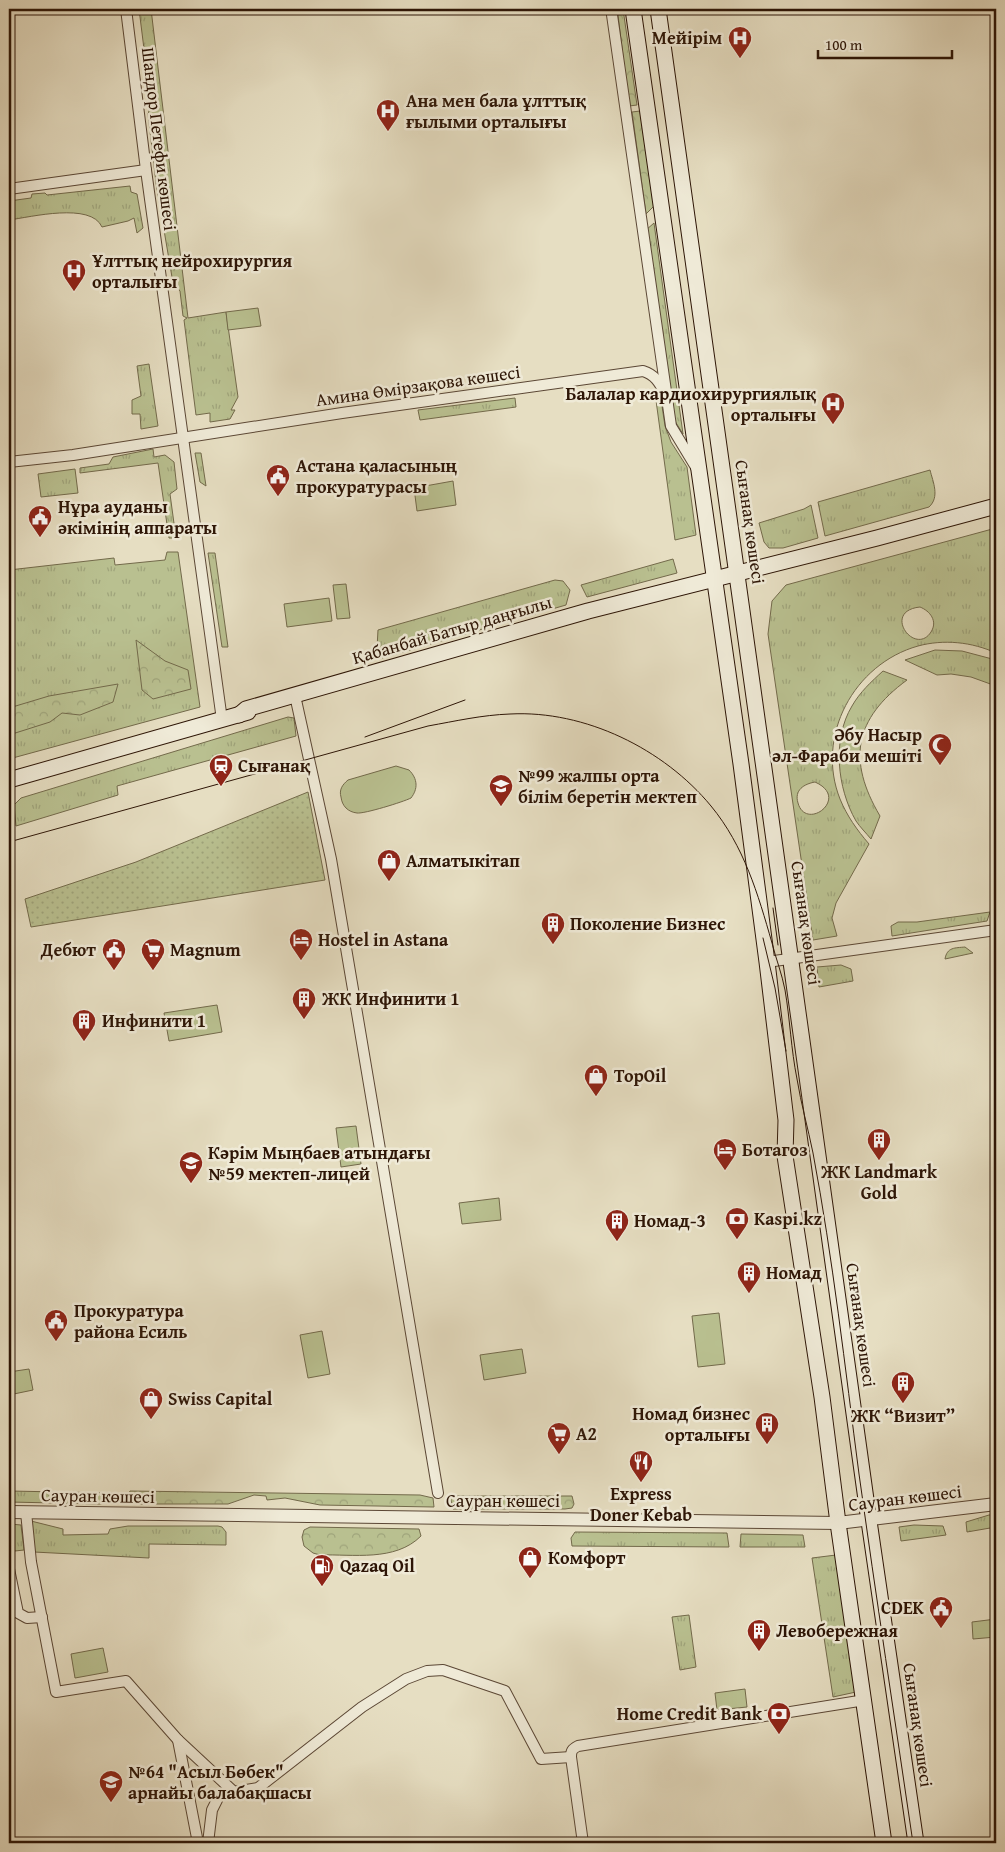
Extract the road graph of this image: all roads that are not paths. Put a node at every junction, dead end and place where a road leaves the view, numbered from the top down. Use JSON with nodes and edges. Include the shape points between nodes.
{"nodes":[{"id":1,"x":126,"y":9,"type":"edge"},
{"id":2,"x":614,"y":9,"type":"edge"},
{"id":3,"x":633,"y":9,"type":"edge"},
{"id":4,"x":658,"y":9,"type":"edge"},
{"id":5,"x":666,"y":71,"type":"junction"},
{"id":6,"x":642,"y":73,"type":"junction"},
{"id":7,"x":676,"y":135,"type":"junction"},
{"id":8,"x":652,"y":138,"type":"junction"},
{"id":9,"x":146,"y":170,"type":"junction"},
{"id":10,"x":9,"y":189,"type":"edge"},
{"id":11,"x":660,"y":353,"type":"junction"},
{"id":12,"x":640,"y":372,"type":"junction"},
{"id":13,"x":666,"y":395,"type":"junction"},
{"id":14,"x":182,"y":437,"type":"junction"},
{"id":15,"x":9,"y":462,"type":"edge"},
{"id":16,"x":700,"y":475,"type":"junction"},
{"id":17,"x":996,"y":506,"type":"edge"},
{"id":18,"x":738,"y":573,"type":"junction"},
{"id":19,"x":715,"y":578,"type":"junction"},
{"id":20,"x":677,"y":588,"type":"junction"},
{"id":21,"x":296,"y":700,"type":"junction"},
{"id":22,"x":239,"y":715,"type":"junction"},
{"id":23,"x":222,"y":720,"type":"junction"},
{"id":24,"x":9,"y":780,"type":"edge"},
{"id":25,"x":996,"y":930,"type":"edge"},
{"id":26,"x":792,"y":958,"type":"junction"},
{"id":27,"x":768,"y":962,"type":"junction"},
{"id":28,"x":438,"y":1493,"type":"dead end"},
{"id":29,"x":996,"y":1504,"type":"edge"},
{"id":30,"x":9,"y":1512,"type":"edge"},
{"id":31,"x":26,"y":1512,"type":"junction"},
{"id":32,"x":869,"y":1521,"type":"junction"},
{"id":33,"x":838,"y":1523,"type":"junction"},
{"id":34,"x":9,"y":1569,"type":"edge"},
{"id":35,"x":42,"y":1617,"type":"junction"},
{"id":36,"x":865,"y":1700,"type":"junction"},
{"id":37,"x":178,"y":1740,"type":"junction"},
{"id":38,"x":572,"y":1758,"type":"junction"},
{"id":39,"x":234,"y":1792,"type":"junction"},
{"id":40,"x":882,"y":1841,"type":"edge"},
{"id":41,"x":198,"y":1843,"type":"edge"},
{"id":42,"x":208,"y":1843,"type":"edge"},
{"id":43,"x":583,"y":1843,"type":"edge"},
{"id":44,"x":916,"y":1843,"type":"edge"}],
"edges":[{"from":1,"to":9,"type":"street","name":"Шандор Петефи көшесі"},
{"from":2,"to":11,"type":"street","via":[[612,15]]},
{"from":3,"to":6,"type":"main road"},
{"from":4,"to":5,"type":"main road","name":"Сығанақ көшесі"},
{"from":5,"to":6,"type":"main road","via":[[656,80],[650,80]]},
{"from":5,"to":7,"type":"main road","name":"Сығанақ көшесі"},
{"from":6,"to":8,"type":"main road"},
{"from":7,"to":8,"type":"main road","via":[[666,128],[660,129]]},
{"from":7,"to":18,"type":"main road","name":"Сығанақ көшесі"},
{"from":8,"to":16,"type":"main road"},
{"from":9,"to":10,"type":"street"},
{"from":9,"to":14,"type":"street","name":"Шандор Петефи көшесі"},
{"from":11,"to":12,"type":"street","via":[[650,367]]},
{"from":11,"to":13,"type":"street"},
{"from":12,"to":13,"type":"street","via":[[650,373],[657,379]]},
{"from":12,"to":14,"type":"street","name":"Амина Өмірзақова көшесі"},
{"from":13,"to":16,"type":"street","via":[[671,426]]},
{"from":14,"to":15,"type":"street","name":"Амина Өмірзақова көшесі"},
{"from":14,"to":23,"type":"street","name":"Шандор Петефи көшесі"},
{"from":16,"to":19,"type":"main road"},
{"from":17,"to":18,"type":"main road","name":"Қабанбай Батыр даңғылы"},
{"from":18,"to":19,"type":"main road","name":"Қабанбай Батыр даңғылы"},
{"from":18,"to":26,"type":"main road","name":"Сығанақ көшесі"},
{"from":19,"to":20,"type":"main road","name":"Қабанбай Батыр даңғылы"},
{"from":19,"to":27,"type":"main road"},
{"from":20,"to":21,"type":"main road","name":"Қабанбай Батыр даңғылы","via":[[655,600]]},
{"from":20,"to":22,"type":"main road","name":"Қабанбай Батыр даңғылы","via":[[374,671],[246,709]]},
{"from":21,"to":22,"type":"main road","name":"Қабанбай Батыр даңғылы"},
{"from":21,"to":28,"type":"street","via":[[331,859]]},
{"from":22,"to":23,"type":"main road","name":"Қабанбай Батыр даңғылы"},
{"from":23,"to":24,"type":"main road","name":"Қабанбай Батыр даңғылы"},
{"from":25,"to":26,"type":"street"},
{"from":26,"to":27,"type":"street"},
{"from":26,"to":32,"type":"main road","name":"Сығанақ көшесі"},
{"from":27,"to":33,"type":"main road","via":[[786,1120],[785,1156]]},
{"from":29,"to":32,"type":"street","name":"Сауран көшесі"},
{"from":30,"to":31,"type":"street","name":"Сауран көшесі"},
{"from":31,"to":33,"type":"street","name":"Сауран көшесі"},
{"from":31,"to":35,"type":"street","via":[[31,1562]]},
{"from":32,"to":33,"type":"street","name":"Сауран көшесі"},
{"from":32,"to":44,"type":"main road","name":"Сығанақ көшесі"},
{"from":33,"to":36,"type":"main road"},
{"from":34,"to":35,"type":"street","via":[[18,1613],[27,1618]]},
{"from":35,"to":37,"type":"street","via":[[56,1692],[126,1681]]},
{"from":36,"to":38,"type":"street","via":[[578,1746],[571,1751]]},
{"from":36,"to":40,"type":"main road"},
{"from":37,"to":39,"type":"street"},
{"from":37,"to":41,"type":"street"},
{"from":38,"to":39,"type":"street","via":[[540,1759],[505,1690],[443,1670],[427,1671],[406,1679],[362,1707],[258,1788]]},
{"from":38,"to":43,"type":"street"},
{"from":39,"to":42,"type":"street","via":[[219,1796],[212,1810]]}]}
